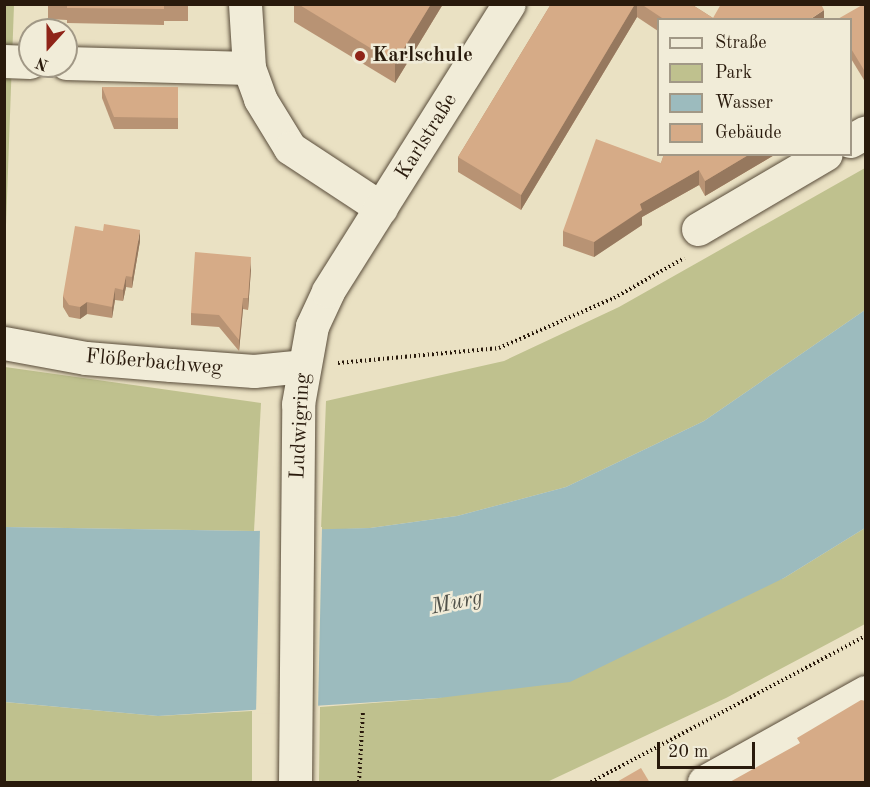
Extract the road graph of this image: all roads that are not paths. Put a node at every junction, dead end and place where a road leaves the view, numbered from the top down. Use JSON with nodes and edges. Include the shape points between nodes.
{"nodes":[{"id":1,"x":245,"y":4,"type":"edge"},
{"id":2,"x":509,"y":4,"type":"edge"},
{"id":3,"x":78,"y":63,"type":"edge"},
{"id":4,"x":249,"y":68,"type":"junction"},
{"id":5,"x":866,"y":132,"type":"edge"},
{"id":6,"x":852,"y":140,"type":"edge"},
{"id":7,"x":823,"y":156,"type":"edge"},
{"id":8,"x":381,"y":208,"type":"junction"},
{"id":9,"x":693,"y":242,"type":"road end"},
{"id":10,"x":4,"y":343,"type":"edge"},
{"id":11,"x":303,"y":366,"type":"junction"},
{"id":12,"x":866,"y":692,"type":"edge"},
{"id":13,"x":295,"y":783,"type":"edge"},
{"id":14,"x":704,"y":783,"type":"edge"}],
"edges":[{"from":1,"to":4,"type":"street"},
{"from":2,"to":8,"type":"street","name":"Karlstraße"},
{"from":3,"to":4,"type":"street"},
{"from":4,"to":8,"type":"street","via":[[260,99],[290,148]]},
{"from":5,"to":6,"type":"street"},
{"from":7,"to":9,"type":"street"},
{"from":8,"to":11,"type":"street","name":"Ludwigring","via":[[328,291],[312,326]]},
{"from":10,"to":11,"type":"street","name":"Flößerbachweg","via":[[86,358],[171,365],[254,371]]},
{"from":11,"to":13,"type":"street","name":"Ludwigring","via":[[298,404]]},
{"from":12,"to":14,"type":"street"}]}
